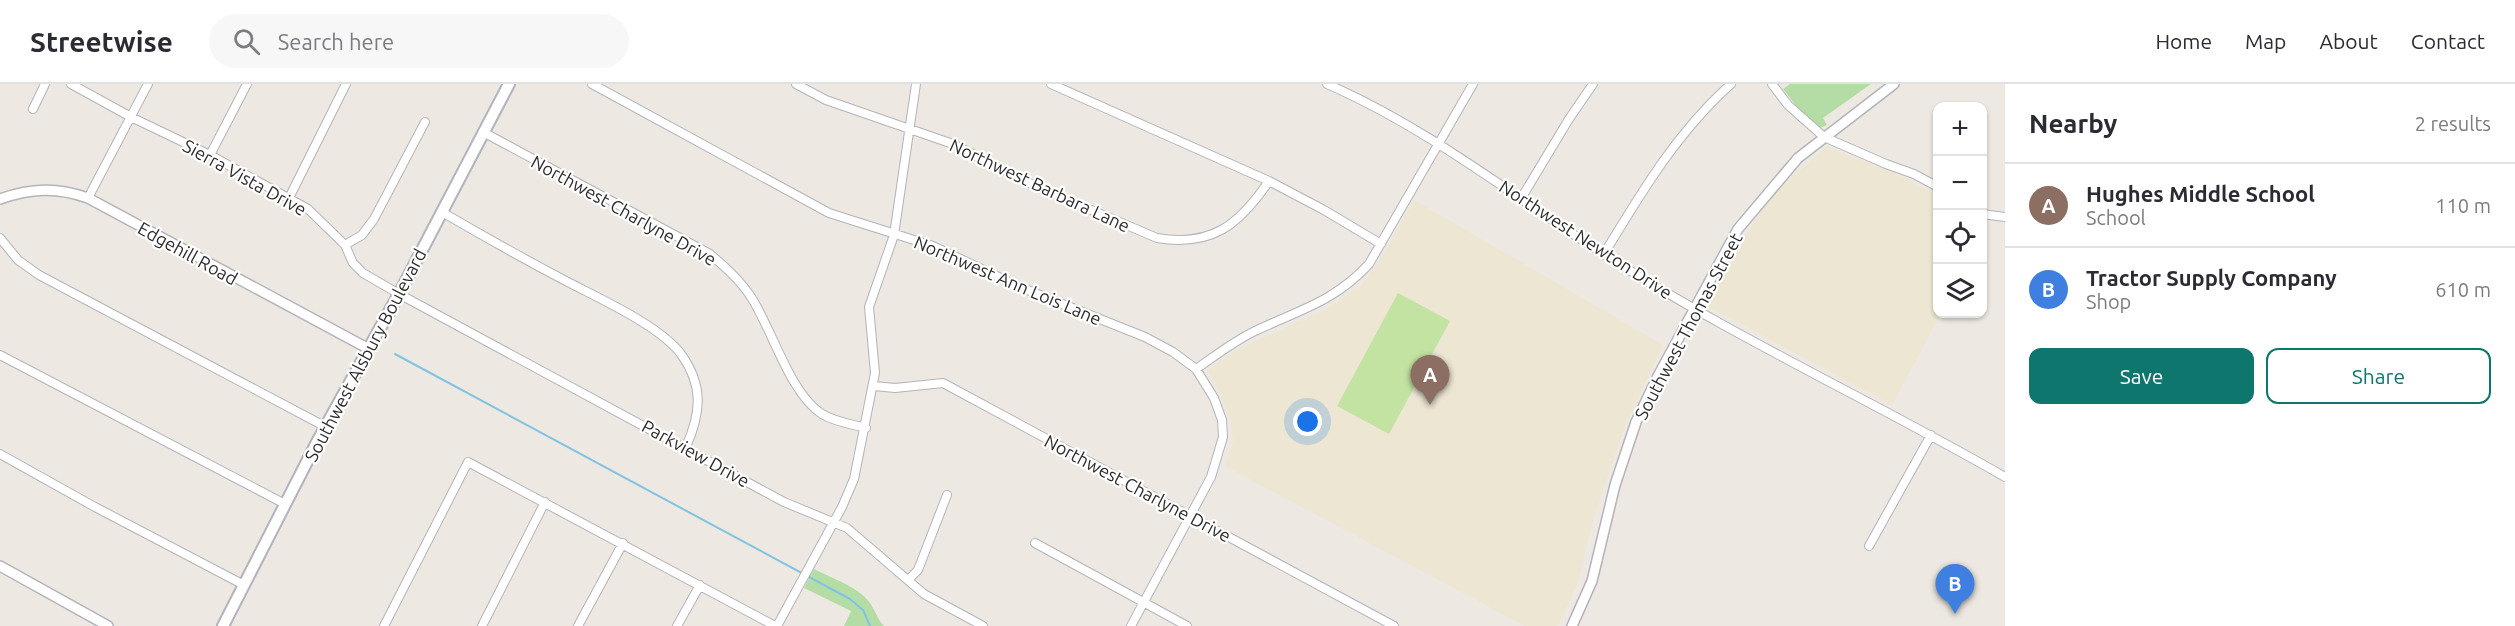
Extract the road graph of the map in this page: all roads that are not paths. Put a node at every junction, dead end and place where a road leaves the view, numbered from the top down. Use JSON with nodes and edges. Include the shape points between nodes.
{"nodes":[{"id":1,"x":45,"y":84,"type":"edge"},
{"id":2,"x":71,"y":84,"type":"edge"},
{"id":3,"x":148,"y":84,"type":"edge"},
{"id":4,"x":247,"y":84,"type":"edge"},
{"id":5,"x":346,"y":84,"type":"edge"},
{"id":6,"x":509,"y":84,"type":"edge"},
{"id":7,"x":592,"y":84,"type":"edge"},
{"id":8,"x":796,"y":84,"type":"edge"},
{"id":9,"x":916,"y":84,"type":"edge"},
{"id":10,"x":1050,"y":84,"type":"edge"},
{"id":11,"x":1328,"y":84,"type":"edge"},
{"id":12,"x":1473,"y":84,"type":"edge"},
{"id":13,"x":1593,"y":84,"type":"edge"},
{"id":14,"x":1731,"y":84,"type":"edge"},
{"id":15,"x":1772,"y":84,"type":"edge"},
{"id":16,"x":1894,"y":84,"type":"edge"},
{"id":17,"x":33,"y":109,"type":"dead end"},
{"id":18,"x":131,"y":117,"type":"junction"},
{"id":19,"x":425,"y":122,"type":"dead end"},
{"id":20,"x":909,"y":128,"type":"junction"},
{"id":21,"x":483,"y":132,"type":"junction"},
{"id":22,"x":1824,"y":137,"type":"junction"},
{"id":23,"x":1438,"y":143,"type":"junction"},
{"id":24,"x":210,"y":155,"type":"junction"},
{"id":25,"x":1269,"y":182,"type":"junction"},
{"id":26,"x":1933,"y":184,"type":"edge"},
{"id":27,"x":1522,"y":197,"type":"junction"},
{"id":28,"x":88,"y":198,"type":"junction"},
{"id":29,"x":288,"y":198,"type":"junction"},
{"id":30,"x":0,"y":199,"type":"edge"},
{"id":31,"x":442,"y":212,"type":"junction"},
{"id":32,"x":1987,"y":215,"type":"edge"},
{"id":33,"x":2005,"y":217,"type":"edge"},
{"id":34,"x":894,"y":235,"type":"junction"},
{"id":35,"x":0,"y":238,"type":"edge"},
{"id":36,"x":1381,"y":244,"type":"junction"},
{"id":37,"x":345,"y":245,"type":"junction"},
{"id":38,"x":1604,"y":254,"type":"junction"},
{"id":39,"x":399,"y":294,"type":"junction"},
{"id":40,"x":1694,"y":309,"type":"junction"},
{"id":41,"x":369,"y":349,"type":"junction"},
{"id":42,"x":0,"y":355,"type":"edge"},
{"id":43,"x":1196,"y":369,"type":"junction"},
{"id":44,"x":874,"y":386,"type":"junction"},
{"id":45,"x":326,"y":428,"type":"junction"},
{"id":46,"x":866,"y":428,"type":"junction"},
{"id":47,"x":1931,"y":435,"type":"junction"},
{"id":48,"x":686,"y":447,"type":"junction"},
{"id":49,"x":0,"y":454,"type":"edge"},
{"id":50,"x":2005,"y":477,"type":"edge"},
{"id":51,"x":947,"y":495,"type":"dead end"},
{"id":52,"x":546,"y":502,"type":"junction"},
{"id":53,"x":285,"y":504,"type":"junction"},
{"id":54,"x":1190,"y":516,"type":"junction"},
{"id":55,"x":834,"y":522,"type":"junction"},
{"id":56,"x":623,"y":543,"type":"junction"},
{"id":57,"x":1035,"y":543,"type":"dead end"},
{"id":58,"x":1869,"y":546,"type":"dead end"},
{"id":59,"x":0,"y":566,"type":"edge"},
{"id":60,"x":908,"y":580,"type":"junction"},
{"id":61,"x":244,"y":585,"type":"junction"},
{"id":62,"x":700,"y":585,"type":"junction"},
{"id":63,"x":1144,"y":602,"type":"junction"},
{"id":64,"x":108,"y":626,"type":"edge"},
{"id":65,"x":223,"y":626,"type":"edge"},
{"id":66,"x":384,"y":626,"type":"edge"},
{"id":67,"x":482,"y":626,"type":"edge"},
{"id":68,"x":578,"y":626,"type":"edge"},
{"id":69,"x":677,"y":626,"type":"edge"},
{"id":70,"x":776,"y":626,"type":"edge"},
{"id":71,"x":983,"y":626,"type":"edge"},
{"id":72,"x":1131,"y":626,"type":"edge"},
{"id":73,"x":1187,"y":626,"type":"edge"},
{"id":74,"x":1394,"y":626,"type":"edge"},
{"id":75,"x":1572,"y":626,"type":"edge"}],
"edges":[{"from":1,"to":17,"type":"street"},
{"from":2,"to":18,"type":"street","name":"Sierra Vista Drive"},
{"from":3,"to":18,"type":"street"},
{"from":4,"to":24,"type":"street"},
{"from":5,"to":29,"type":"street"},
{"from":6,"to":21,"type":"main road","name":"Southwest Alsbury Boulevard"},
{"from":7,"to":34,"type":"street","name":"Northwest Ann Lois Lane","via":[[829,213]]},
{"from":8,"to":20,"type":"street","name":"Northwest Barbara Lane","via":[[826,100]]},
{"from":9,"to":20,"type":"street"},
{"from":10,"to":25,"type":"street"},
{"from":11,"to":23,"type":"street","name":"Northwest Newton Drive","via":[[1389,113]]},
{"from":12,"to":23,"type":"street"},
{"from":13,"to":27,"type":"street"},
{"from":14,"to":38,"type":"street","via":[[1676,142]]},
{"from":15,"to":22,"type":"street","via":[[1788,105]]},
{"from":16,"to":22,"type":"street","name":"Southwest Thomas Street"},
{"from":18,"to":24,"type":"street","name":"Sierra Vista Drive"},
{"from":18,"to":28,"type":"street"},
{"from":19,"to":37,"type":"street","via":[[374,219],[362,235]]},
{"from":20,"to":25,"type":"street","name":"Northwest Barbara Lane","via":[[954,144],[1035,186],[1157,238],[1199,240],[1217,234],[1240,218]]},
{"from":20,"to":34,"type":"street"},
{"from":21,"to":31,"type":"main road","name":"Southwest Alsbury Boulevard"},
{"from":21,"to":46,"type":"street","name":"Northwest Charlyne Drive","via":[[710,254],[741,282],[752,298],[788,370],[809,402],[833,420]]},
{"from":22,"to":26,"type":"street"},
{"from":22,"to":40,"type":"street","name":"Southwest Thomas Street","via":[[1798,158],[1738,230]]},
{"from":23,"to":27,"type":"street","name":"Northwest Newton Drive"},
{"from":23,"to":36,"type":"street"},
{"from":24,"to":29,"type":"street","name":"Sierra Vista Drive"},
{"from":25,"to":36,"type":"street"},
{"from":27,"to":38,"type":"street","name":"Northwest Newton Drive"},
{"from":28,"to":30,"type":"street","name":"Edgehill Road","via":[[43,188]]},
{"from":28,"to":41,"type":"street","name":"Edgehill Road"},
{"from":29,"to":37,"type":"street","name":"Sierra Vista Drive","via":[[308,209]]},
{"from":31,"to":39,"type":"main road","name":"Southwest Alsbury Boulevard"},
{"from":31,"to":48,"type":"street","via":[[671,342],[691,372],[699,400],[696,423]]},
{"from":32,"to":33,"type":"street"},
{"from":34,"to":43,"type":"street","name":"Northwest Ann Lois Lane","via":[[933,246],[1020,287],[1145,337]]},
{"from":34,"to":44,"type":"street","via":[[869,308]]},
{"from":35,"to":45,"type":"street","via":[[18,260],[39,275]]},
{"from":36,"to":43,"type":"street","via":[[1369,264],[1346,288],[1239,339]]},
{"from":37,"to":39,"type":"street","name":"Sierra Vista Drive","via":[[353,263],[363,273]]},
{"from":38,"to":40,"type":"street","name":"Northwest Newton Drive"},
{"from":39,"to":41,"type":"main road","name":"Southwest Alsbury Boulevard"},
{"from":39,"to":48,"type":"street","name":"Parkview Drive"},
{"from":40,"to":47,"type":"street","name":"Northwest Newton Drive"},
{"from":40,"to":75,"type":"street","name":"Southwest Thomas Street","via":[[1625,448],[1592,581]]},
{"from":41,"to":45,"type":"main road","name":"Southwest Alsbury Boulevard"},
{"from":42,"to":53,"type":"street"},
{"from":43,"to":54,"type":"street","via":[[1214,398],[1223,437],[1211,477]]},
{"from":44,"to":46,"type":"street"},
{"from":44,"to":54,"type":"street","name":"Northwest Charlyne Drive","via":[[943,384]]},
{"from":45,"to":53,"type":"main road","name":"Southwest Alsbury Boulevard"},
{"from":46,"to":55,"type":"street","via":[[850,491]]},
{"from":47,"to":50,"type":"street","name":"Northwest Newton Drive"},
{"from":47,"to":58,"type":"street"},
{"from":48,"to":55,"type":"street","name":"Parkview Drive","via":[[784,501]]},
{"from":49,"to":61,"type":"street"},
{"from":51,"to":60,"type":"street","via":[[918,570]]},
{"from":52,"to":56,"type":"street"},
{"from":52,"to":66,"type":"street","via":[[468,462]]},
{"from":52,"to":67,"type":"street"},
{"from":53,"to":61,"type":"main road","name":"Southwest Alsbury Boulevard"},
{"from":54,"to":63,"type":"street"},
{"from":54,"to":74,"type":"street","name":"Northwest Charlyne Drive"},
{"from":55,"to":60,"type":"street","name":"Parkview Drive","via":[[860,537]]},
{"from":55,"to":70,"type":"street"},
{"from":56,"to":62,"type":"street"},
{"from":56,"to":68,"type":"street"},
{"from":57,"to":63,"type":"street"},
{"from":59,"to":64,"type":"street"},
{"from":60,"to":71,"type":"street","name":"Parkview Drive","via":[[924,594]]},
{"from":61,"to":65,"type":"main road","name":"Southwest Alsbury Boulevard"},
{"from":62,"to":69,"type":"street"},
{"from":62,"to":70,"type":"street"},
{"from":63,"to":72,"type":"street"},
{"from":63,"to":73,"type":"street"}]}
